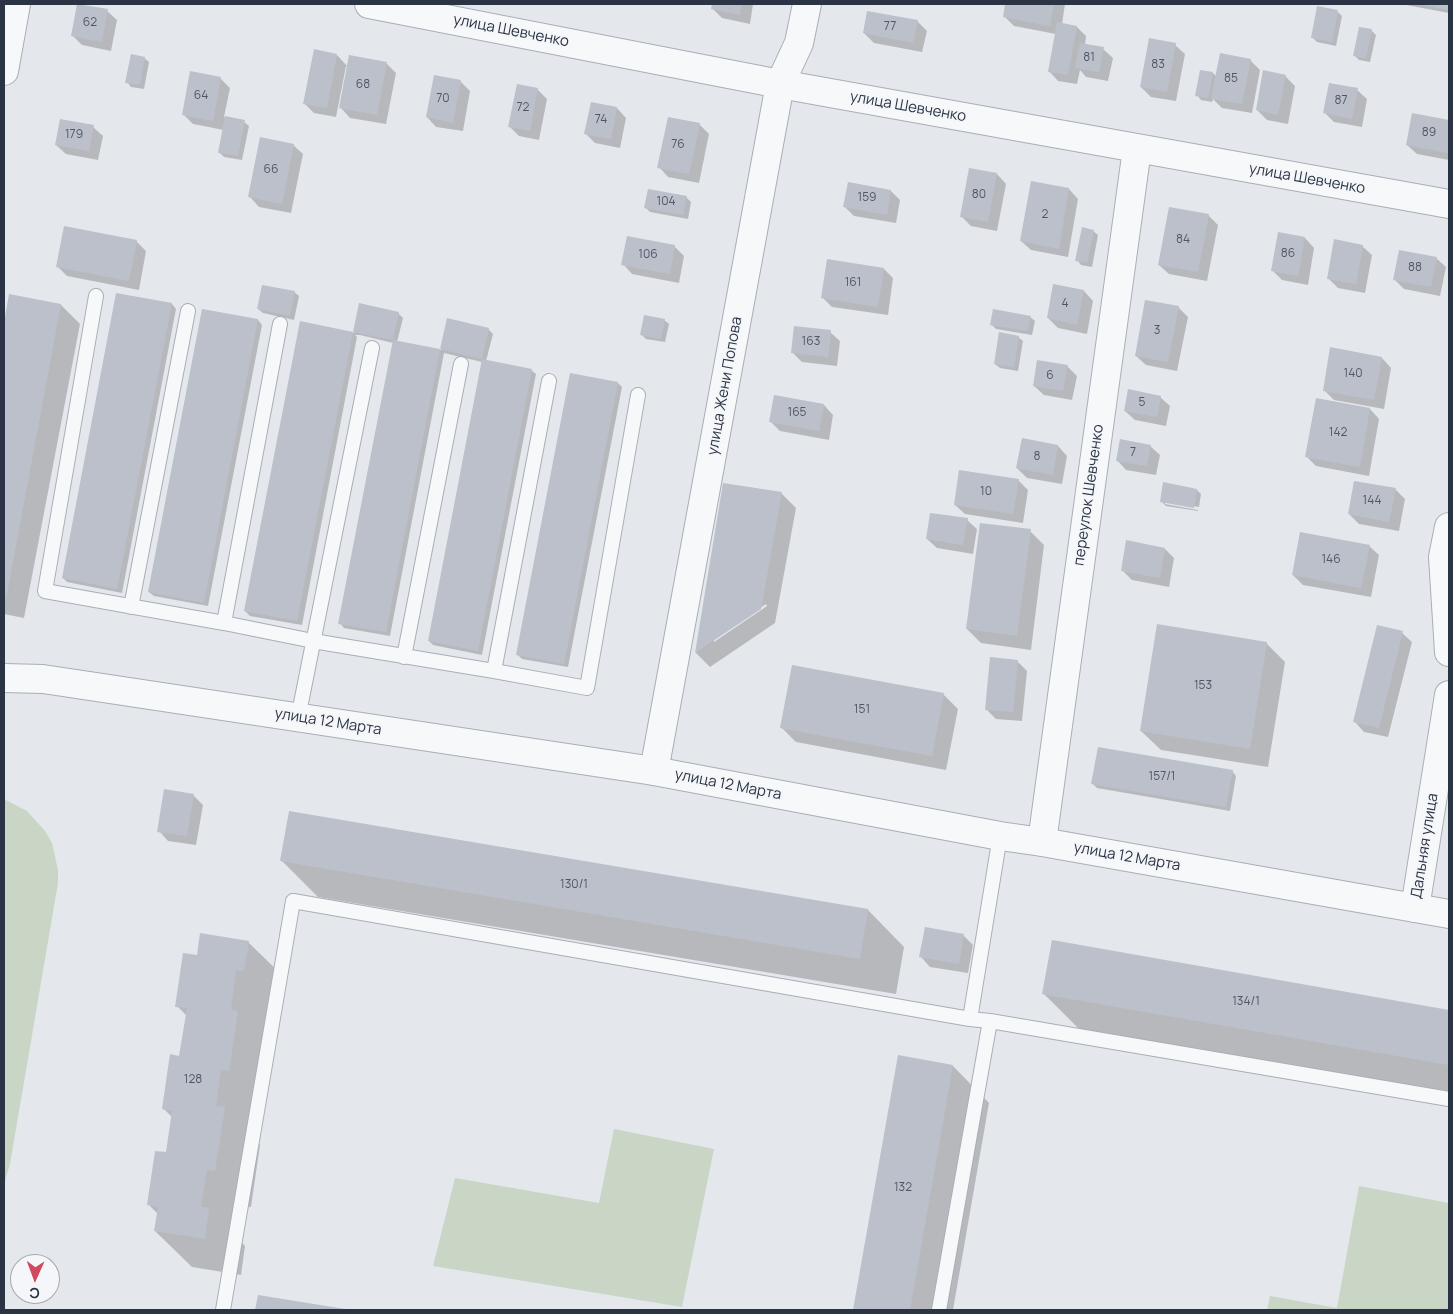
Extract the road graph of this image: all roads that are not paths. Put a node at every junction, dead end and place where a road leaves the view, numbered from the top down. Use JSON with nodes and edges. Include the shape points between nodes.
{"nodes":[{"id":1,"x":16,"y":4,"type":"edge"},
{"id":2,"x":369,"y":4,"type":"edge"},
{"id":3,"x":806,"y":4,"type":"edge"},
{"id":4,"x":4,"y":71,"type":"edge"},
{"id":5,"x":780,"y":84,"type":"junction"},
{"id":6,"x":1137,"y":149,"type":"junction"},
{"id":7,"x":1449,"y":204,"type":"edge"},
{"id":8,"x":96,"y":296,"type":"dead end"},
{"id":9,"x":188,"y":311,"type":"dead end"},
{"id":10,"x":280,"y":324,"type":"dead end"},
{"id":11,"x":372,"y":348,"type":"dead end"},
{"id":12,"x":461,"y":364,"type":"dead end"},
{"id":13,"x":549,"y":381,"type":"dead end"},
{"id":14,"x":638,"y":395,"type":"dead end"},
{"id":15,"x":1449,"y":528,"type":"edge"},
{"id":16,"x":132,"y":607,"type":"junction"},
{"id":17,"x":224,"y":623,"type":"junction"},
{"id":18,"x":313,"y":641,"type":"junction"},
{"id":19,"x":1449,"y":652,"type":"edge"},
{"id":20,"x":404,"y":657,"type":"junction"},
{"id":21,"x":494,"y":671,"type":"junction"},
{"id":22,"x":4,"y":678,"type":"edge"},
{"id":23,"x":1449,"y":694,"type":"edge"},
{"id":24,"x":298,"y":718,"type":"junction"},
{"id":25,"x":654,"y":771,"type":"junction"},
{"id":26,"x":1000,"y":836,"type":"junction"},
{"id":27,"x":1042,"y":842,"type":"junction"},
{"id":28,"x":1416,"y":908,"type":"junction"},
{"id":29,"x":1449,"y":914,"type":"edge"},
{"id":30,"x":970,"y":1019,"type":"junction"},
{"id":31,"x":990,"y":1020,"type":"junction"},
{"id":32,"x":1449,"y":1099,"type":"edge"},
{"id":33,"x":223,"y":1310,"type":"edge"},
{"id":34,"x":939,"y":1310,"type":"edge"}],
"edges":[{"from":1,"to":4,"type":"street"},
{"from":2,"to":5,"type":"street","name":"улица Шевченко"},
{"from":3,"to":5,"type":"street","name":"улица Жени Попова","via":[[799,43]]},
{"from":5,"to":6,"type":"street","name":"улица Шевченко"},
{"from":5,"to":25,"type":"street","name":"улица Жени Попова"},
{"from":6,"to":7,"type":"street","name":"улица Шевченко"},
{"from":6,"to":27,"type":"street","name":"переулок Шевченко"},
{"from":8,"to":16,"type":"lane","via":[[45,592]]},
{"from":9,"to":16,"type":"lane"},
{"from":10,"to":17,"type":"lane"},
{"from":11,"to":18,"type":"lane"},
{"from":12,"to":20,"type":"lane"},
{"from":13,"to":21,"type":"lane"},
{"from":14,"to":21,"type":"lane","via":[[587,688]]},
{"from":15,"to":19,"type":"street","via":[[1443,557]]},
{"from":16,"to":17,"type":"lane"},
{"from":17,"to":18,"type":"lane"},
{"from":18,"to":20,"type":"lane"},
{"from":18,"to":24,"type":"lane"},
{"from":20,"to":21,"type":"lane"},
{"from":22,"to":24,"type":"street","name":"улица 12 Марта","via":[[43,680]]},
{"from":23,"to":28,"type":"street","name":"Дальняя улица"},
{"from":24,"to":25,"type":"street","name":"улица 12 Марта"},
{"from":25,"to":26,"type":"street","name":"улица 12 Марта"},
{"from":26,"to":27,"type":"street","name":"улица 12 Марта"},
{"from":26,"to":30,"type":"lane"},
{"from":27,"to":28,"type":"street","name":"улица 12 Марта"},
{"from":28,"to":29,"type":"street","name":"улица 12 Марта"},
{"from":30,"to":31,"type":"lane"},
{"from":30,"to":33,"type":"lane","via":[[293,901]]},
{"from":31,"to":32,"type":"lane"},
{"from":31,"to":34,"type":"lane"}]}
